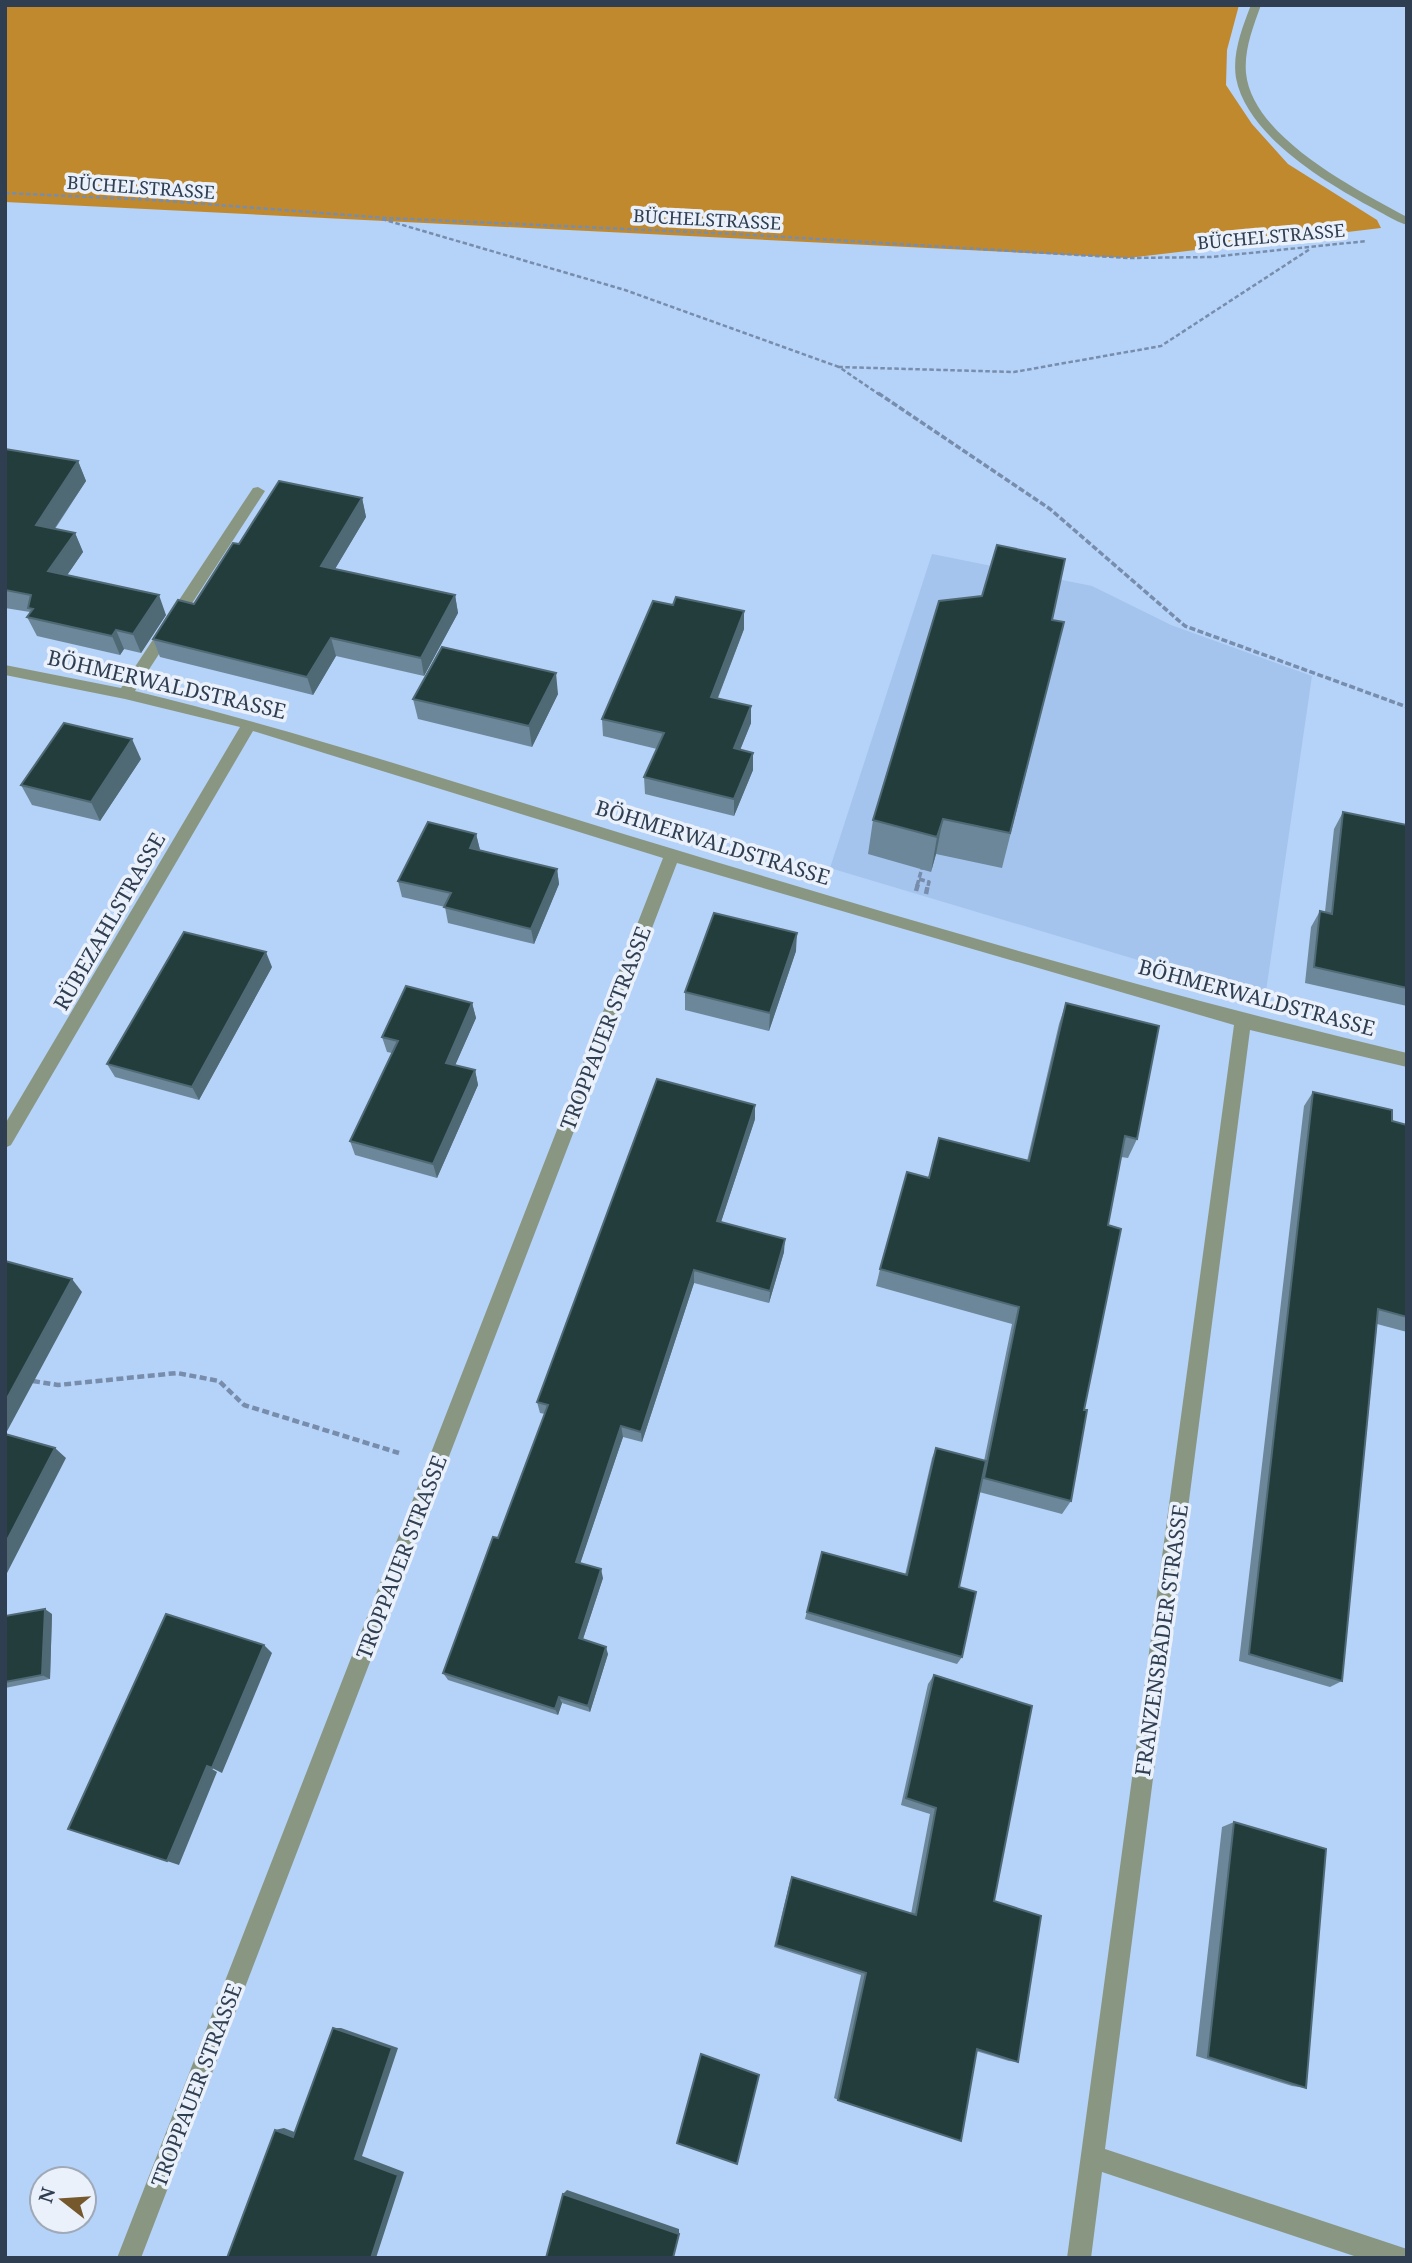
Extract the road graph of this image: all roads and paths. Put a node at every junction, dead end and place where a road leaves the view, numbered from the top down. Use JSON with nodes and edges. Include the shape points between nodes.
{"nodes":[{"id":1,"x":1256,"y":5,"type":"edge"},
{"id":2,"x":5,"y":193,"type":"edge"},
{"id":3,"x":375,"y":217,"type":"junction"},
{"id":4,"x":1407,"y":222,"type":"edge"},
{"id":5,"x":1367,"y":241,"type":"dead end"},
{"id":6,"x":1314,"y":247,"type":"junction"},
{"id":7,"x":839,"y":367,"type":"junction"},
{"id":8,"x":258,"y":491,"type":"dead end"},
{"id":9,"x":5,"y":670,"type":"edge"},
{"id":10,"x":125,"y":694,"type":"junction"},
{"id":11,"x":1407,"y":707,"type":"edge"},
{"id":12,"x":249,"y":724,"type":"junction"},
{"id":13,"x":673,"y":855,"type":"junction"},
{"id":14,"x":922,"y":868,"type":"edge"},
{"id":15,"x":923,"y":903,"type":"dead end"},
{"id":16,"x":1243,"y":1021,"type":"junction"},
{"id":17,"x":1407,"y":1060,"type":"edge"},
{"id":18,"x":5,"y":1140,"type":"edge"},
{"id":19,"x":33,"y":1381,"type":"dead end"},
{"id":20,"x":437,"y":1464,"type":"junction"},
{"id":21,"x":1093,"y":2157,"type":"junction"},
{"id":22,"x":129,"y":2258,"type":"edge"},
{"id":23,"x":1079,"y":2258,"type":"edge"},
{"id":24,"x":1398,"y":2258,"type":"edge"}],
"edges":[{"from":1,"to":4,"type":"street","via":[[1242,45],[1241,64],[1251,102],[1293,154]]},
{"from":2,"to":3,"type":"path","name":"BÜCHELSTRASSE"},
{"from":3,"to":6,"type":"path","name":"BÜCHELSTRASSE","via":[[1128,258],[1211,257]]},
{"from":3,"to":7,"type":"path","via":[[625,290]]},
{"from":5,"to":6,"type":"path","name":"BÜCHELSTRASSE"},
{"from":6,"to":7,"type":"path","via":[[1161,346],[1014,372]]},
{"from":7,"to":11,"type":"path","via":[[1050,509],[1185,626]]},
{"from":8,"to":10,"type":"street"},
{"from":9,"to":10,"type":"street","name":"BÖHMERWALDSTRASSE"},
{"from":10,"to":12,"type":"street","name":"BÖHMERWALDSTRASSE"},
{"from":12,"to":13,"type":"street","name":"BÖHMERWALDSTRASSE"},
{"from":12,"to":18,"type":"street","name":"RÜBEZAHLSTRASSE"},
{"from":13,"to":16,"type":"street","name":"BÖHMERWALDSTRASSE"},
{"from":13,"to":20,"type":"street","name":"TROPPAUER STRASSE"},
{"from":14,"to":15,"type":"path","via":[[918,882],[929,882]]},
{"from":16,"to":17,"type":"street","name":"BÖHMERWALDSTRASSE"},
{"from":16,"to":21,"type":"street","name":"FRANZENSBADER STRASSE"},
{"from":19,"to":20,"type":"path","via":[[58,1385],[177,1373],[219,1381],[244,1405]]},
{"from":20,"to":22,"type":"street","name":"TROPPAUER STRASSE"},
{"from":21,"to":23,"type":"street","name":"FRANZENSBADER STRASSE"},
{"from":21,"to":24,"type":"street"}]}
